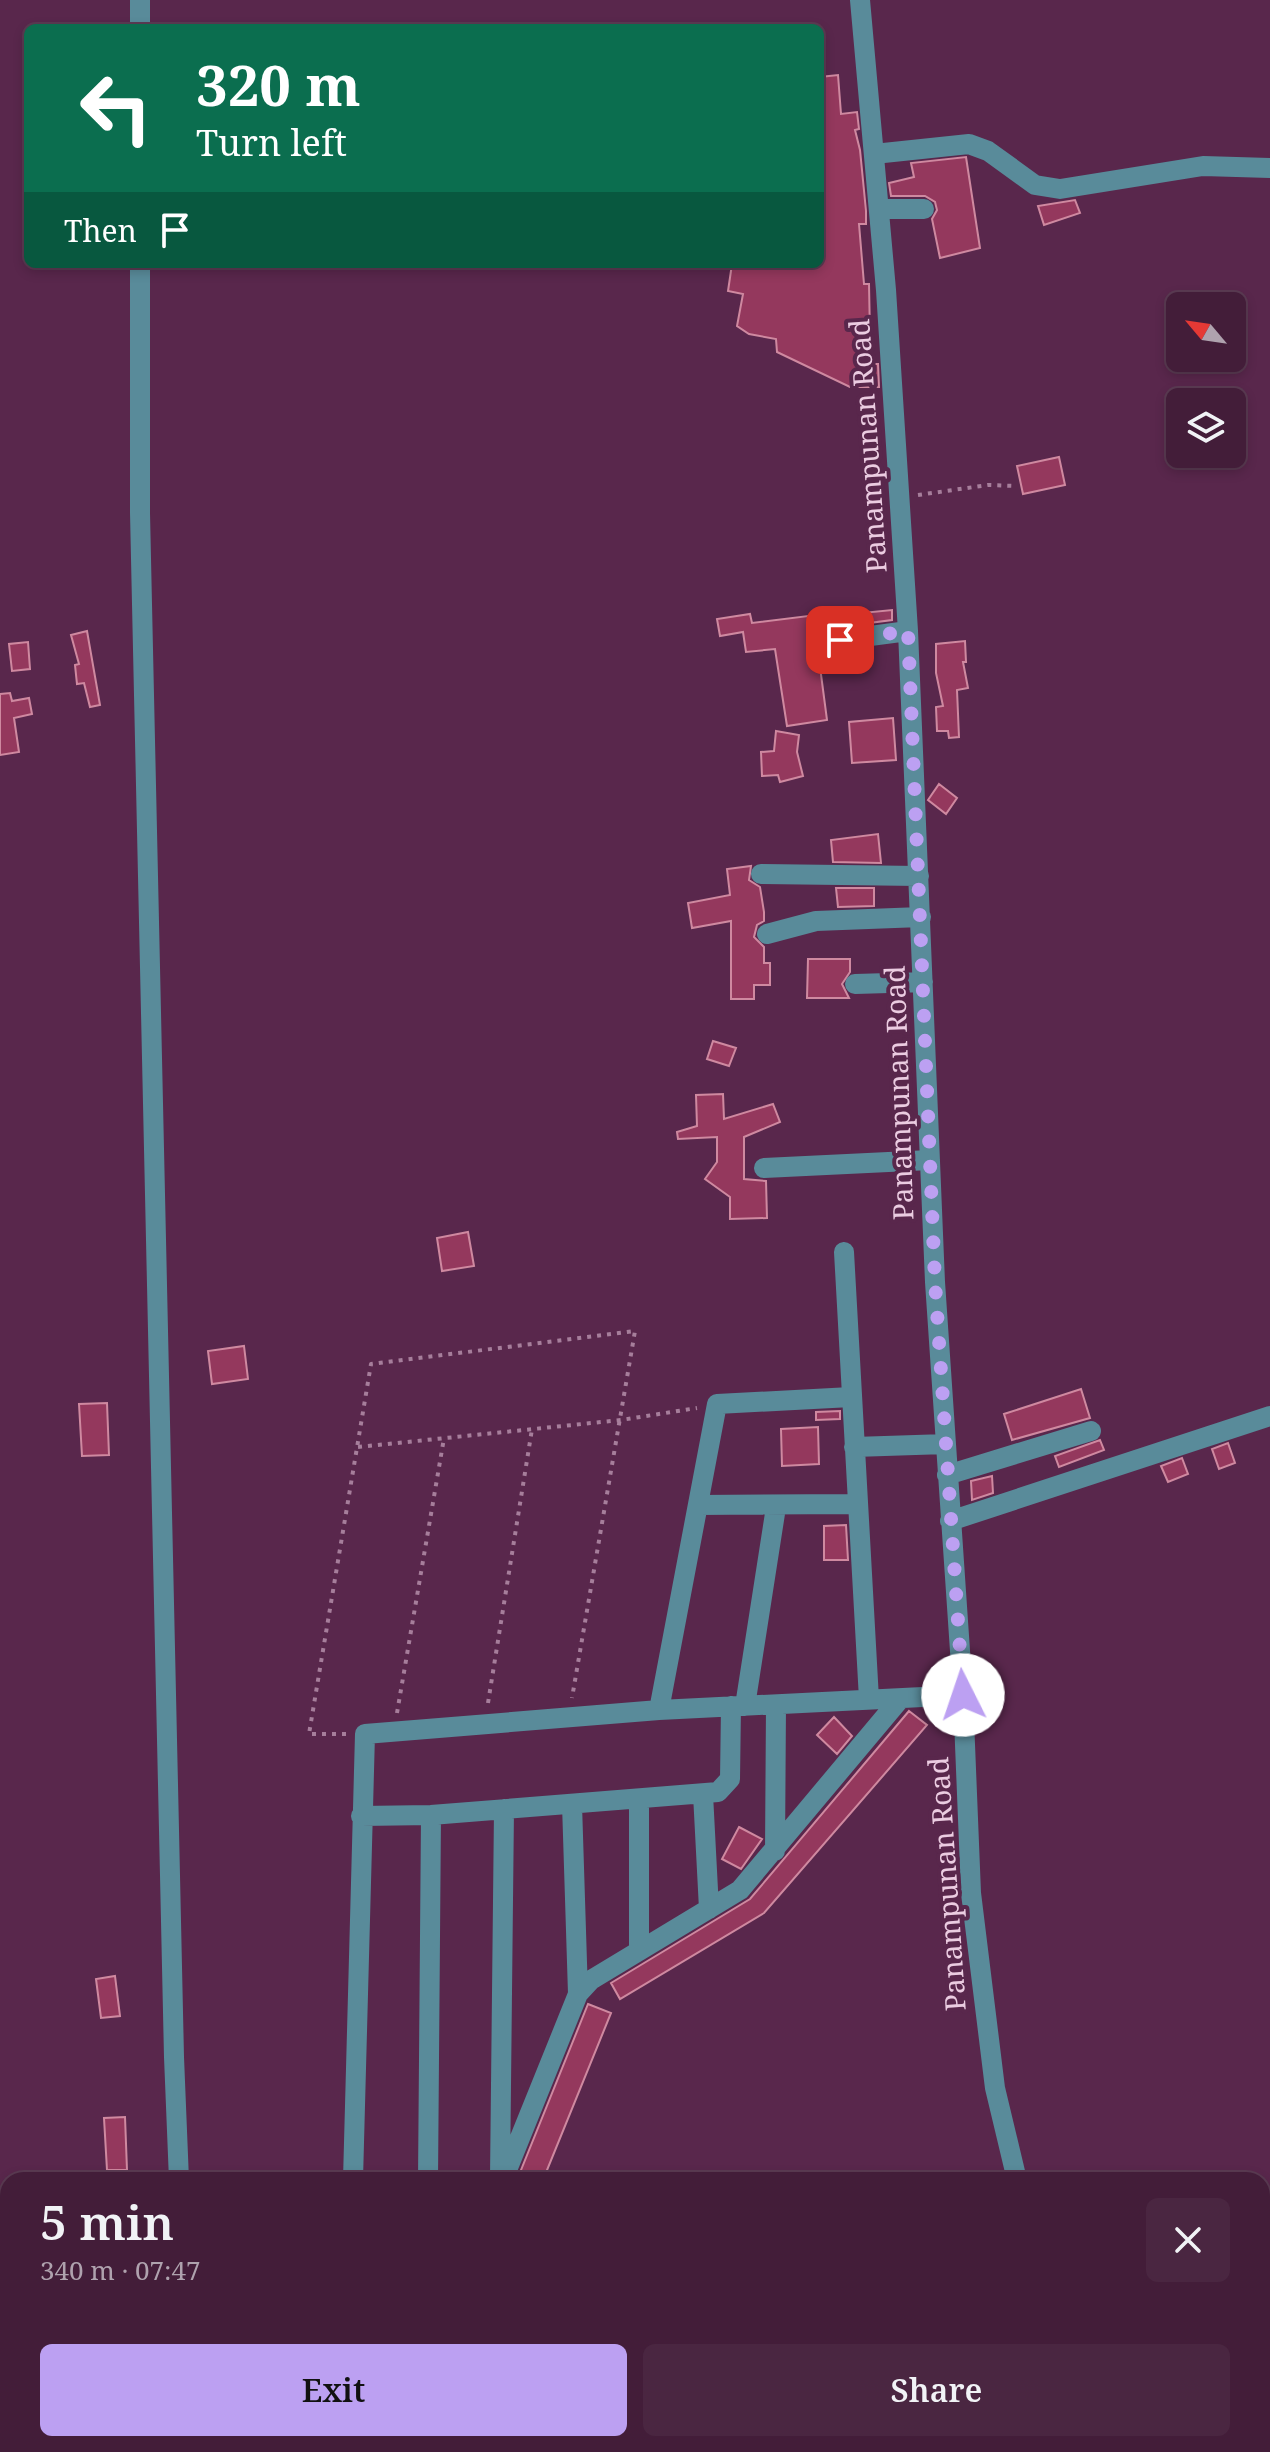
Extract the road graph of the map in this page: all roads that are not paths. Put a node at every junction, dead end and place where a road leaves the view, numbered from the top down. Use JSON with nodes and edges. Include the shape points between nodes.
{"nodes":[{"id":1,"x":140,"y":0,"type":"edge"},
{"id":2,"x":860,"y":0,"type":"edge"},
{"id":3,"x":140,"y":24,"type":"edge"},
{"id":4,"x":874,"y":154,"type":"junction"},
{"id":5,"x":1270,"y":168,"type":"edge"},
{"id":6,"x":879,"y":209,"type":"junction"},
{"id":7,"x":924,"y":209,"type":"dead end"},
{"id":8,"x":140,"y":268,"type":"edge"},
{"id":9,"x":908,"y":631,"type":"junction"},
{"id":10,"x":840,"y":640,"type":"dead end"},
{"id":11,"x":761,"y":874,"type":"dead end"},
{"id":12,"x":919,"y":876,"type":"junction"},
{"id":13,"x":921,"y":917,"type":"junction"},
{"id":14,"x":767,"y":934,"type":"dead end"},
{"id":15,"x":923,"y":982,"type":"junction"},
{"id":16,"x":855,"y":984,"type":"dead end"},
{"id":17,"x":930,"y":1160,"type":"junction"},
{"id":18,"x":764,"y":1168,"type":"dead end"},
{"id":19,"x":844,"y":1252,"type":"dead end"},
{"id":20,"x":851,"y":1397,"type":"junction"},
{"id":21,"x":1270,"y":1416,"type":"edge"},
{"id":22,"x":1091,"y":1431,"type":"dead end"},
{"id":23,"x":946,"y":1444,"type":"junction"},
{"id":24,"x":854,"y":1447,"type":"junction"},
{"id":25,"x":947,"y":1475,"type":"junction"},
{"id":26,"x":857,"y":1504,"type":"junction"},
{"id":27,"x":698,"y":1505,"type":"junction"},
{"id":28,"x":776,"y":1507,"type":"junction"},
{"id":29,"x":950,"y":1521,"type":"junction"},
{"id":30,"x":963,"y":1695,"type":"junction"},
{"id":31,"x":869,"y":1699,"type":"junction"},
{"id":32,"x":900,"y":1699,"type":"junction"},
{"id":33,"x":776,"y":1705,"type":"junction"},
{"id":34,"x":738,"y":1706,"type":"junction"},
{"id":35,"x":659,"y":1710,"type":"junction"},
{"id":36,"x":703,"y":1794,"type":"junction"},
{"id":37,"x":639,"y":1800,"type":"junction"},
{"id":38,"x":572,"y":1804,"type":"junction"},
{"id":39,"x":504,"y":1809,"type":"junction"},
{"id":40,"x":431,"y":1815,"type":"junction"},
{"id":41,"x":361,"y":1816,"type":"junction"},
{"id":42,"x":775,"y":1851,"type":"junction"},
{"id":43,"x":709,"y":1909,"type":"junction"},
{"id":44,"x":639,"y":1950,"type":"junction"},
{"id":45,"x":578,"y":1994,"type":"junction"},
{"id":46,"x":179,"y":2172,"type":"edge"},
{"id":47,"x":353,"y":2172,"type":"edge"},
{"id":48,"x":428,"y":2172,"type":"edge"},
{"id":49,"x":502,"y":2172,"type":"edge"},
{"id":50,"x":505,"y":2172,"type":"edge"},
{"id":51,"x":1015,"y":2172,"type":"edge"}],
"edges":[{"from":1,"to":3,"type":"street"},
{"from":2,"to":4,"type":"street","name":"Panampunan Road"},
{"from":4,"to":5,"type":"street","via":[[969,144],[988,151],[1035,185],[1060,189],[1203,166]]},
{"from":4,"to":6,"type":"street","name":"Panampunan Road"},
{"from":6,"to":7,"type":"street"},
{"from":6,"to":9,"type":"street","name":"Panampunan Road"},
{"from":8,"to":46,"type":"street","via":[[140,513]]},
{"from":9,"to":10,"type":"street"},
{"from":9,"to":12,"type":"street","name":"Panampunan Road"},
{"from":11,"to":12,"type":"street"},
{"from":12,"to":13,"type":"street","name":"Panampunan Road"},
{"from":13,"to":14,"type":"street","via":[[816,921]]},
{"from":13,"to":15,"type":"street","name":"Panampunan Road"},
{"from":15,"to":16,"type":"street"},
{"from":15,"to":17,"type":"street","name":"Panampunan Road"},
{"from":17,"to":18,"type":"street"},
{"from":17,"to":23,"type":"street","name":"Panampunan Road"},
{"from":19,"to":20,"type":"street"},
{"from":20,"to":24,"type":"street"},
{"from":20,"to":27,"type":"street","via":[[717,1404]]},
{"from":21,"to":29,"type":"street"},
{"from":22,"to":25,"type":"street"},
{"from":23,"to":24,"type":"street"},
{"from":23,"to":25,"type":"street","name":"Panampunan Road"},
{"from":24,"to":26,"type":"street"},
{"from":25,"to":29,"type":"street","name":"Panampunan Road"},
{"from":26,"to":28,"type":"street"},
{"from":26,"to":31,"type":"street"},
{"from":27,"to":28,"type":"street"},
{"from":27,"to":35,"type":"street"},
{"from":28,"to":34,"type":"street"},
{"from":29,"to":30,"type":"street","name":"Panampunan Road"},
{"from":30,"to":32,"type":"street"},
{"from":30,"to":51,"type":"street","name":"Panampunan Road","via":[[971,1893],[982,1999]]},
{"from":31,"to":32,"type":"street"},
{"from":31,"to":33,"type":"street"},
{"from":32,"to":42,"type":"street"},
{"from":33,"to":34,"type":"street"},
{"from":33,"to":42,"type":"street"},
{"from":34,"to":35,"type":"street"},
{"from":34,"to":36,"type":"street","via":[[730,1779],[718,1792]]},
{"from":35,"to":41,"type":"street","via":[[365,1734]]},
{"from":36,"to":37,"type":"street"},
{"from":36,"to":43,"type":"street"},
{"from":37,"to":38,"type":"street"},
{"from":37,"to":44,"type":"street"},
{"from":38,"to":39,"type":"street"},
{"from":38,"to":45,"type":"street"},
{"from":39,"to":40,"type":"street"},
{"from":39,"to":49,"type":"street"},
{"from":40,"to":41,"type":"street"},
{"from":40,"to":48,"type":"street"},
{"from":41,"to":47,"type":"street"},
{"from":42,"to":43,"type":"street","via":[[740,1890]]},
{"from":43,"to":44,"type":"street"},
{"from":44,"to":45,"type":"street"},
{"from":45,"to":50,"type":"street"}]}
